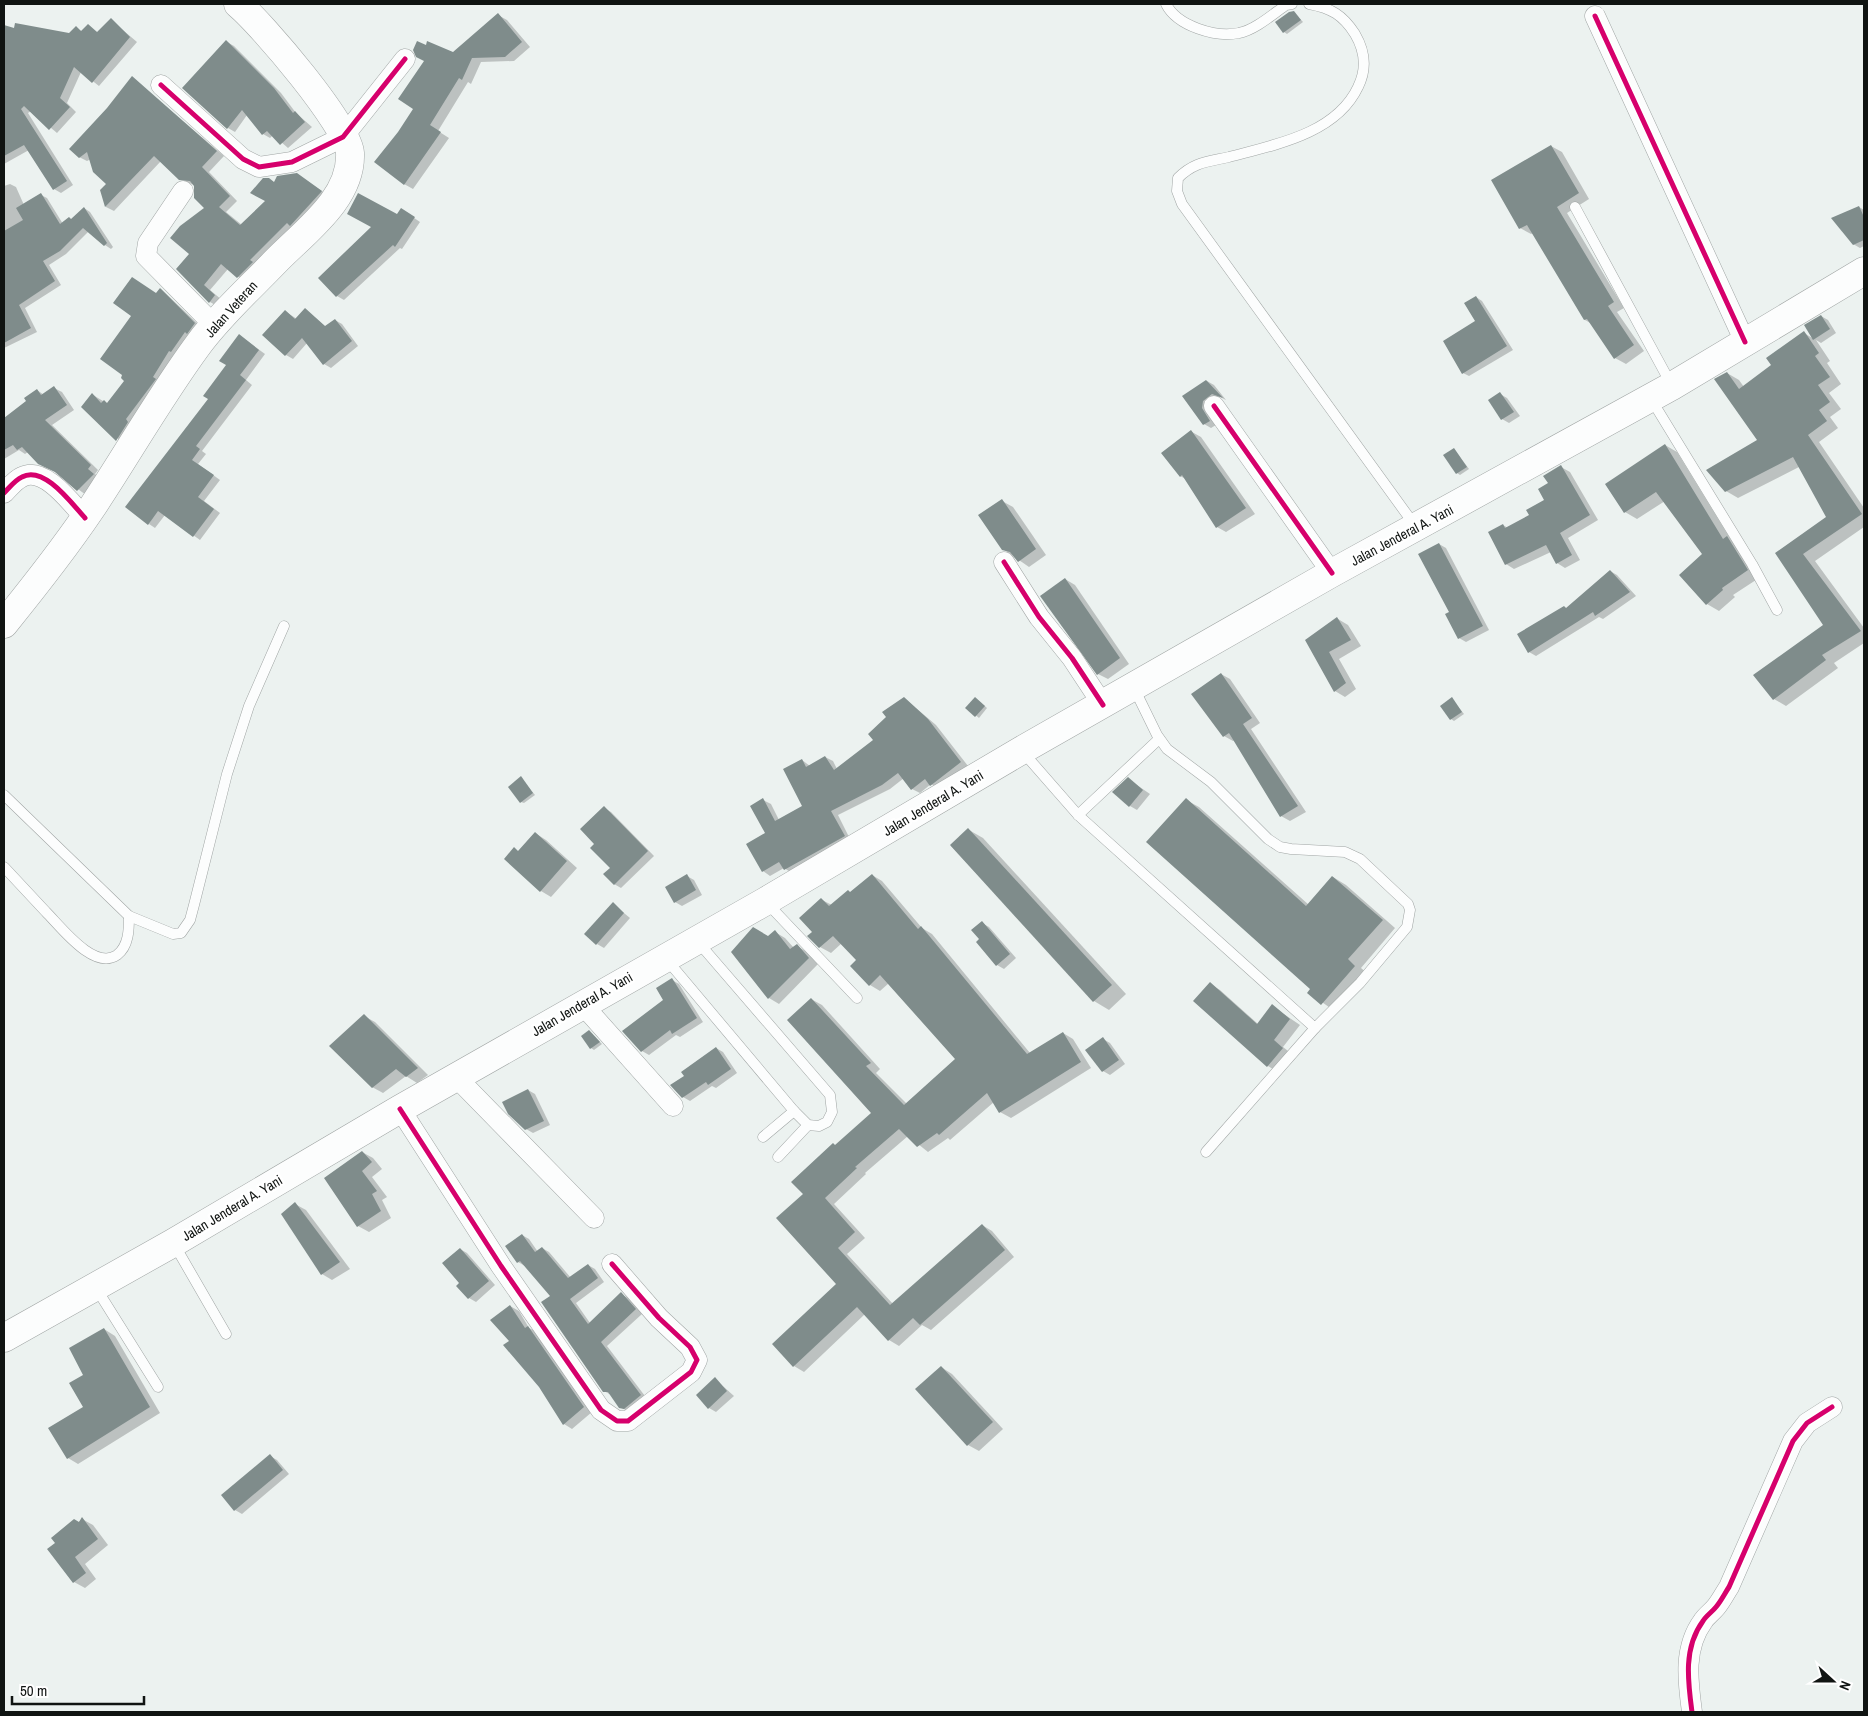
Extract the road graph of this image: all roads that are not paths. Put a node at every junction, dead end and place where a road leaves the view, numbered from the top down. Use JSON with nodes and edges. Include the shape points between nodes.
{"nodes":[{"id":1,"x":238,"y":4,"type":"edge"},
{"id":2,"x":1166,"y":4,"type":"edge"},
{"id":3,"x":1292,"y":4,"type":"edge"},
{"id":4,"x":1309,"y":4,"type":"edge"},
{"id":5,"x":1594,"y":16,"type":"dead end"},
{"id":6,"x":405,"y":59,"type":"dead end"},
{"id":7,"x":161,"y":85,"type":"dead end"},
{"id":8,"x":340,"y":132,"type":"junction"},
{"id":9,"x":183,"y":191,"type":"dead end"},
{"id":10,"x":1575,"y":207,"type":"dead end"},
{"id":11,"x":1864,"y":271,"type":"edge"},
{"id":12,"x":214,"y":325,"type":"junction"},
{"id":13,"x":1745,"y":342,"type":"junction"},
{"id":14,"x":1662,"y":392,"type":"junction"},
{"id":15,"x":1214,"y":406,"type":"dead end"},
{"id":16,"x":4,"y":493,"type":"edge"},
{"id":17,"x":85,"y":518,"type":"junction"},
{"id":18,"x":1417,"y":527,"type":"junction"},
{"id":19,"x":1004,"y":562,"type":"dead end"},
{"id":20,"x":1332,"y":573,"type":"junction"},
{"id":21,"x":1777,"y":610,"type":"dead end"},
{"id":22,"x":4,"y":624,"type":"edge"},
{"id":23,"x":284,"y":626,"type":"dead end"},
{"id":24,"x":1134,"y":688,"type":"junction"},
{"id":25,"x":1103,"y":705,"type":"junction"},
{"id":26,"x":1159,"y":739,"type":"junction"},
{"id":27,"x":1022,"y":750,"type":"junction"},
{"id":28,"x":4,"y":795,"type":"edge"},
{"id":29,"x":1078,"y":815,"type":"junction"},
{"id":30,"x":4,"y":867,"type":"edge"},
{"id":31,"x":766,"y":901,"type":"junction"},
{"id":32,"x":129,"y":916,"type":"junction"},
{"id":33,"x":695,"y":939,"type":"junction"},
{"id":34,"x":665,"y":957,"type":"junction"},
{"id":35,"x":857,"y":998,"type":"dead end"},
{"id":36,"x":582,"y":1004,"type":"junction"},
{"id":37,"x":1315,"y":1028,"type":"junction"},
{"id":38,"x":456,"y":1076,"type":"junction"},
{"id":39,"x":673,"y":1106,"type":"dead end"},
{"id":40,"x":400,"y":1109,"type":"junction"},
{"id":41,"x":794,"y":1111,"type":"junction"},
{"id":42,"x":808,"y":1125,"type":"junction"},
{"id":43,"x":763,"y":1137,"type":"dead end"},
{"id":44,"x":1206,"y":1152,"type":"dead end"},
{"id":45,"x":778,"y":1157,"type":"dead end"},
{"id":46,"x":594,"y":1218,"type":"dead end"},
{"id":47,"x":173,"y":1244,"type":"junction"},
{"id":48,"x":612,"y":1264,"type":"dead end"},
{"id":49,"x":95,"y":1287,"type":"junction"},
{"id":50,"x":226,"y":1334,"type":"dead end"},
{"id":51,"x":4,"y":1338,"type":"edge"},
{"id":52,"x":158,"y":1387,"type":"dead end"},
{"id":53,"x":1832,"y":1407,"type":"dead end"},
{"id":54,"x":1692,"y":1712,"type":"edge"}],
"edges":[{"from":1,"to":8,"type":"main road","name":"Jalan Veteran","via":[[256,19],[316,94]]},
{"from":2,"to":3,"type":"lane","via":[[1170,12],[1187,24],[1204,30],[1240,33]]},
{"from":4,"to":18,"type":"lane","via":[[1326,7],[1347,20],[1363,47],[1364,74],[1354,96],[1327,122],[1283,143],[1189,166],[1178,178],[1177,191],[1182,204]]},
{"from":5,"to":13,"type":"street"},
{"from":6,"to":8,"type":"street"},
{"from":7,"to":8,"type":"street","via":[[243,159],[259,167],[292,162]]},
{"from":8,"to":12,"type":"main road","name":"Jalan Veteran","via":[[350,151],[347,179],[336,200]]},
{"from":9,"to":12,"type":"street","via":[[148,243],[146,256]]},
{"from":10,"to":14,"type":"lane"},
{"from":11,"to":13,"type":"main road","name":"Jalan Jenderal A. Yani"},
{"from":12,"to":17,"type":"main road","name":"Jalan Veteran","via":[[168,389]]},
{"from":13,"to":14,"type":"main road","name":"Jalan Jenderal A. Yani"},
{"from":14,"to":18,"type":"main road","name":"Jalan Jenderal A. Yani"},
{"from":14,"to":21,"type":"lane"},
{"from":15,"to":20,"type":"street"},
{"from":16,"to":17,"type":"street","via":[[22,476],[43,476]]},
{"from":17,"to":22,"type":"main road","name":"Jalan Veteran"},
{"from":18,"to":20,"type":"main road","name":"Jalan Jenderal A. Yani"},
{"from":19,"to":25,"type":"street","via":[[1039,617],[1072,658]]},
{"from":20,"to":24,"type":"main road","name":"Jalan Jenderal A. Yani"},
{"from":23,"to":32,"type":"lane","via":[[249,706],[227,774],[222,804],[190,920],[178,934]]},
{"from":24,"to":25,"type":"main road","name":"Jalan Jenderal A. Yani"},
{"from":24,"to":26,"type":"lane"},
{"from":25,"to":27,"type":"main road","name":"Jalan Jenderal A. Yani"},
{"from":26,"to":29,"type":"lane"},
{"from":26,"to":37,"type":"lane","via":[[1167,749],[1211,782],[1280,847],[1345,852],[1360,859],[1408,904],[1407,927],[1360,983]]},
{"from":27,"to":29,"type":"lane"},
{"from":27,"to":31,"type":"main road","name":"Jalan Jenderal A. Yani"},
{"from":28,"to":32,"type":"lane"},
{"from":29,"to":37,"type":"lane"},
{"from":30,"to":32,"type":"lane","via":[[80,947],[101,958],[109,959],[119,954],[127,938]]},
{"from":31,"to":33,"type":"main road","name":"Jalan Jenderal A. Yani"},
{"from":31,"to":35,"type":"lane"},
{"from":33,"to":34,"type":"main road","name":"Jalan Jenderal A. Yani"},
{"from":33,"to":42,"type":"lane","via":[[830,1095],[832,1112],[827,1122],[819,1126]]},
{"from":34,"to":36,"type":"main road","name":"Jalan Jenderal A. Yani"},
{"from":34,"to":41,"type":"lane"},
{"from":36,"to":38,"type":"main road","name":"Jalan Jenderal A. Yani"},
{"from":36,"to":39,"type":"street"},
{"from":37,"to":44,"type":"lane"},
{"from":38,"to":40,"type":"main road","name":"Jalan Jenderal A. Yani"},
{"from":38,"to":46,"type":"street"},
{"from":40,"to":47,"type":"main road","name":"Jalan Jenderal A. Yani"},
{"from":40,"to":48,"type":"street","via":[[501,1266],[601,1410],[617,1421],[628,1420],[691,1372],[697,1360],[690,1347]]},
{"from":41,"to":42,"type":"lane"},
{"from":41,"to":43,"type":"lane"},
{"from":42,"to":45,"type":"lane"},
{"from":47,"to":49,"type":"main road","name":"Jalan Jenderal A. Yani"},
{"from":47,"to":50,"type":"lane"},
{"from":49,"to":51,"type":"main road","name":"Jalan Jenderal A. Yani"},
{"from":49,"to":52,"type":"lane"},
{"from":53,"to":54,"type":"street","via":[[1807,1423],[1793,1441],[1729,1587],[1695,1635],[1687,1679]]}]}
